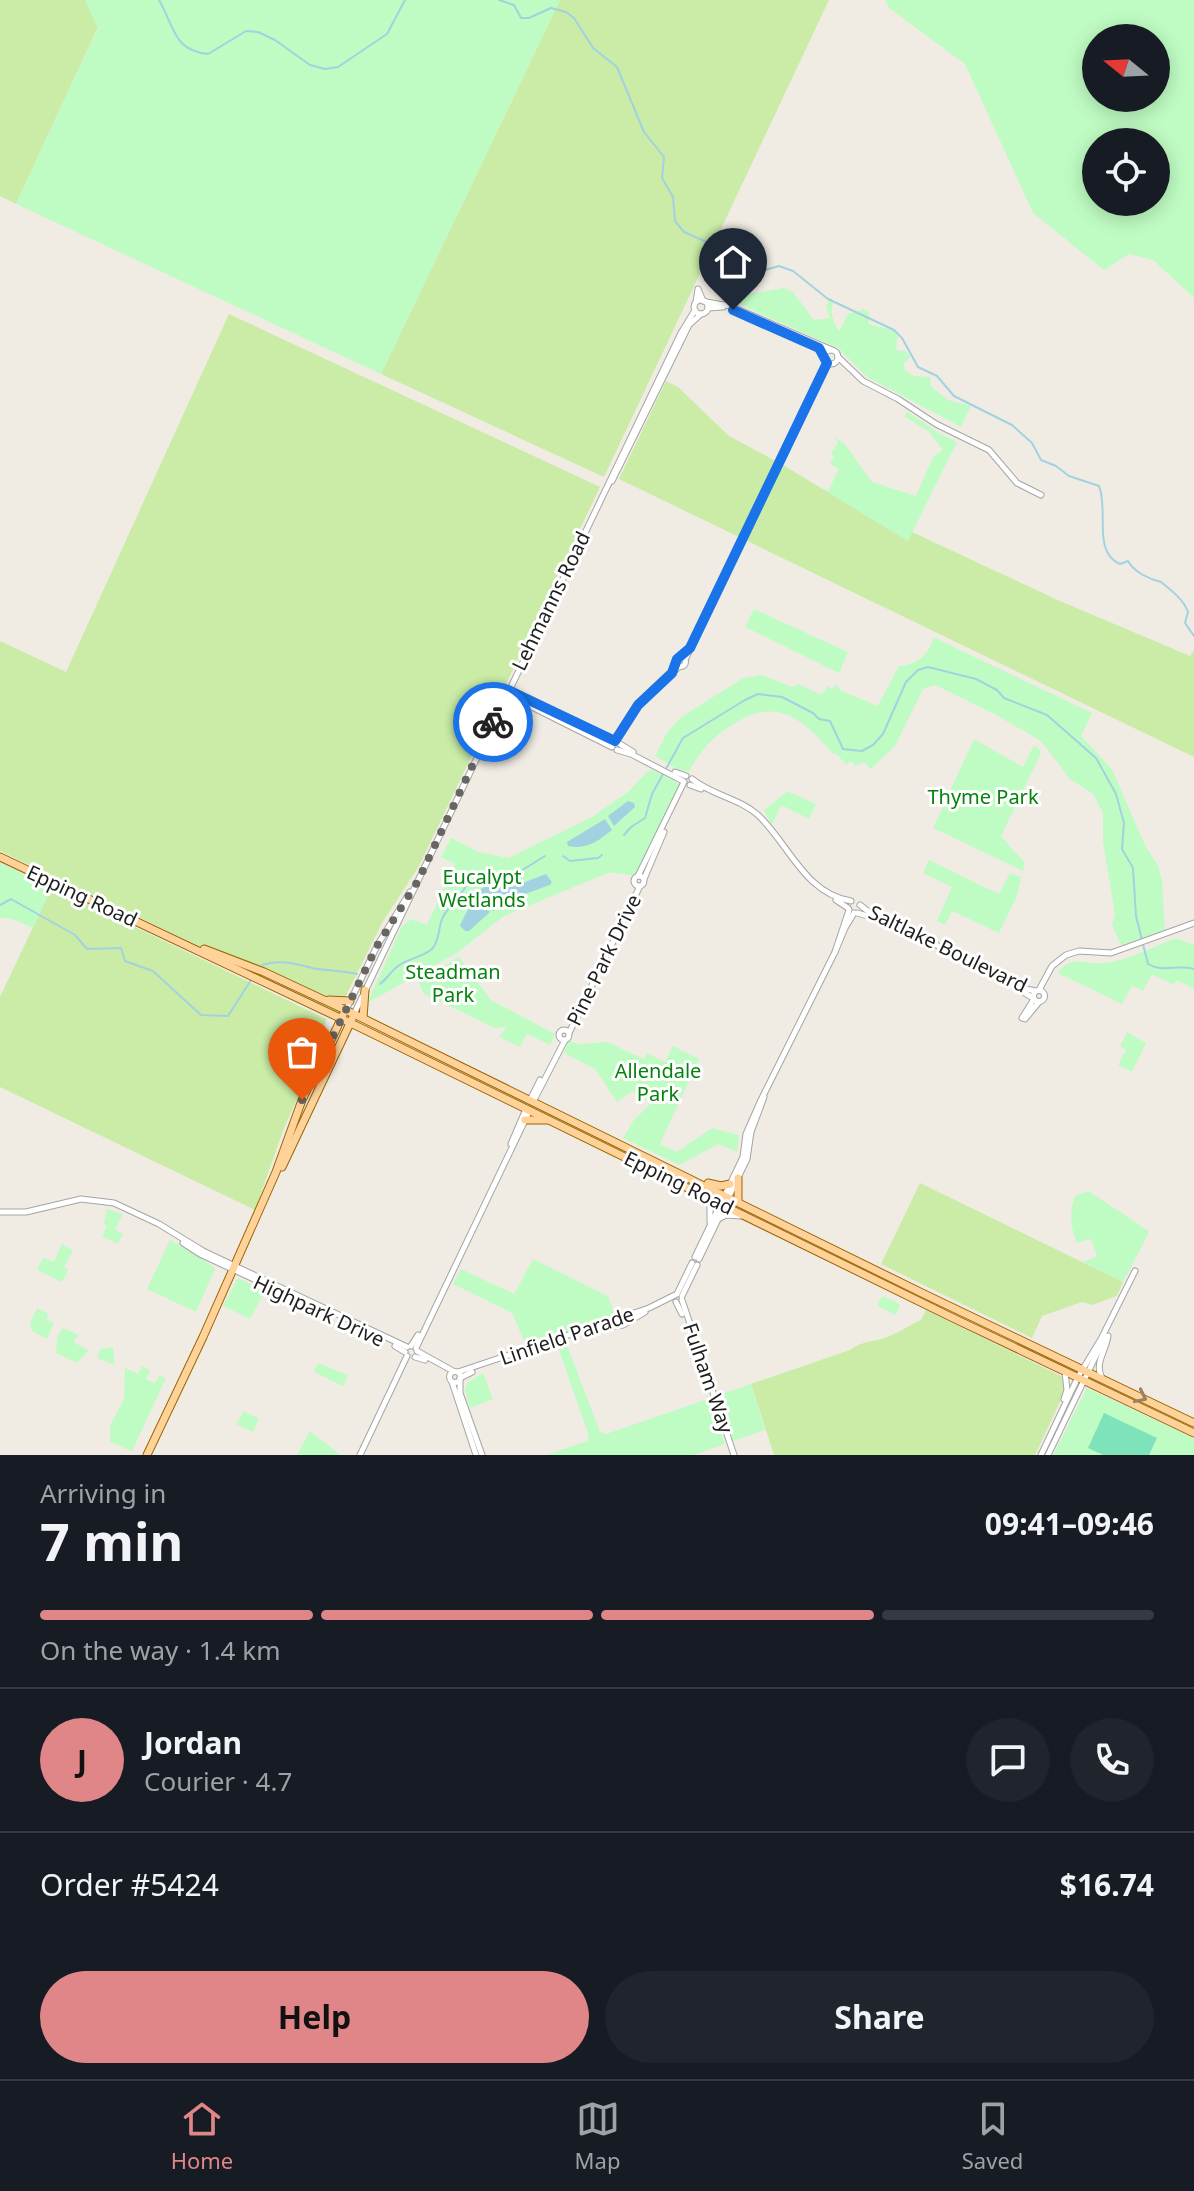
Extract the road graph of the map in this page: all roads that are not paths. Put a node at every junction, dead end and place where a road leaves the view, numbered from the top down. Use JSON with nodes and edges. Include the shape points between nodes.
{"nodes":[{"id":1,"x":699,"y":289,"type":"dead end"},
{"id":2,"x":702,"y":306,"type":"junction"},
{"id":3,"x":832,"y":350,"type":"junction"},
{"id":4,"x":824,"y":355,"type":"junction"},
{"id":5,"x":838,"y":357,"type":"junction"},
{"id":6,"x":827,"y":363,"type":"junction"},
{"id":7,"x":834,"y":364,"type":"junction"},
{"id":8,"x":850,"y":368,"type":"junction"},
{"id":9,"x":1041,"y":495,"type":"dead end"},
{"id":10,"x":517,"y":672,"type":"junction"},
{"id":11,"x":507,"y":692,"type":"junction"},
{"id":12,"x":517,"y":695,"type":"junction"},
{"id":13,"x":503,"y":702,"type":"junction"},
{"id":14,"x":528,"y":704,"type":"junction"},
{"id":15,"x":616,"y":744,"type":"junction"},
{"id":16,"x":687,"y":781,"type":"junction"},
{"id":17,"x":0,"y":857,"type":"edge"},
{"id":18,"x":418,"y":881,"type":"junction"},
{"id":19,"x":851,"y":901,"type":"junction"},
{"id":20,"x":860,"y":905,"type":"junction"},
{"id":21,"x":852,"y":911,"type":"junction"},
{"id":22,"x":1194,"y":924,"type":"edge"},
{"id":23,"x":164,"y":935,"type":"junction"},
{"id":24,"x":241,"y":962,"type":"junction"},
{"id":25,"x":245,"y":973,"type":"junction"},
{"id":26,"x":365,"y":990,"type":"junction"},
{"id":27,"x":1037,"y":996,"type":"junction"},
{"id":28,"x":323,"y":999,"type":"junction"},
{"id":29,"x":350,"y":1001,"type":"junction"},
{"id":30,"x":350,"y":1012,"type":"junction"},
{"id":31,"x":332,"y":1014,"type":"junction"},
{"id":32,"x":342,"y":1018,"type":"junction"},
{"id":33,"x":363,"y":1018,"type":"junction"},
{"id":34,"x":1024,"y":1018,"type":"dead end"},
{"id":35,"x":350,"y":1022,"type":"junction"},
{"id":36,"x":370,"y":1032,"type":"junction"},
{"id":37,"x":345,"y":1034,"type":"junction"},
{"id":38,"x":332,"y":1038,"type":"junction"},
{"id":39,"x":768,"y":1085,"type":"junction"},
{"id":40,"x":530,"y":1105,"type":"junction"},
{"id":41,"x":525,"y":1120,"type":"junction"},
{"id":42,"x":554,"y":1121,"type":"junction"},
{"id":43,"x":509,"y":1153,"type":"junction"},
{"id":44,"x":644,"y":1156,"type":"junction"},
{"id":45,"x":738,"y":1178,"type":"junction"},
{"id":46,"x":730,"y":1184,"type":"junction"},
{"id":47,"x":710,"y":1199,"type":"junction"},
{"id":48,"x":725,"y":1201,"type":"junction"},
{"id":49,"x":738,"y":1202,"type":"junction"},
{"id":50,"x":0,"y":1212,"type":"edge"},
{"id":51,"x":746,"y":1216,"type":"junction"},
{"id":52,"x":719,"y":1219,"type":"junction"},
{"id":53,"x":710,"y":1227,"type":"junction"},
{"id":54,"x":696,"y":1261,"type":"junction"},
{"id":55,"x":234,"y":1268,"type":"junction"},
{"id":56,"x":1135,"y":1271,"type":"dead end"},
{"id":57,"x":678,"y":1298,"type":"junction"},
{"id":58,"x":1114,"y":1314,"type":"junction"},
{"id":59,"x":1108,"y":1331,"type":"junction"},
{"id":60,"x":411,"y":1352,"type":"junction"},
{"id":61,"x":1086,"y":1370,"type":"junction"},
{"id":62,"x":1065,"y":1372,"type":"junction"},
{"id":63,"x":456,"y":1376,"type":"junction"},
{"id":64,"x":1081,"y":1378,"type":"junction"},
{"id":65,"x":1102,"y":1378,"type":"junction"},
{"id":66,"x":1194,"y":1423,"type":"edge"},
{"id":67,"x":1055,"y":1426,"type":"junction"},
{"id":68,"x":1194,"y":1433,"type":"edge"},
{"id":69,"x":147,"y":1455,"type":"edge"},
{"id":70,"x":362,"y":1455,"type":"edge"},
{"id":71,"x":479,"y":1455,"type":"edge"},
{"id":72,"x":733,"y":1455,"type":"edge"},
{"id":73,"x":1041,"y":1455,"type":"edge"},
{"id":74,"x":1048,"y":1455,"type":"edge"}],
"edges":[{"from":1,"to":2,"type":"street"},
{"from":2,"to":3,"type":"street","via":[[715,301],[730,306]]},
{"from":2,"to":4,"type":"street","via":[[756,319]]},
{"from":2,"to":10,"type":"street","name":"Lehmanns Road"},
{"from":3,"to":4,"type":"street"},
{"from":3,"to":5,"type":"street"},
{"from":4,"to":6,"type":"street"},
{"from":5,"to":7,"type":"street"},
{"from":5,"to":8,"type":"street"},
{"from":6,"to":7,"type":"street"},
{"from":6,"to":15,"type":"street","via":[[684,665],[643,699]]},
{"from":7,"to":8,"type":"street"},
{"from":8,"to":9,"type":"street","via":[[863,381],[989,450],[1017,483]]},
{"from":10,"to":11,"type":"street","name":"Lehmanns Road"},
{"from":10,"to":12,"type":"street"},
{"from":11,"to":12,"type":"street","name":"Saltlake Boulevard"},
{"from":11,"to":13,"type":"street","name":"Lehmanns Road"},
{"from":11,"to":14,"type":"street","name":"Saltlake Boulevard"},
{"from":12,"to":15,"type":"street","name":"Saltlake Boulevard"},
{"from":13,"to":14,"type":"street"},
{"from":13,"to":18,"type":"street","name":"Lehmanns Road"},
{"from":14,"to":15,"type":"street","name":"Saltlake Boulevard"},
{"from":15,"to":16,"type":"street","name":"Saltlake Boulevard"},
{"from":16,"to":19,"type":"street","name":"Saltlake Boulevard","via":[[756,813],[814,885]]},
{"from":16,"to":21,"type":"street","name":"Saltlake Boulevard","via":[[749,812],[811,886]]},
{"from":16,"to":40,"type":"street","name":"Pine Park Drive"},
{"from":17,"to":23,"type":"main road","name":"Epping Road"},
{"from":18,"to":26,"type":"street","name":"Lehmanns Road"},
{"from":18,"to":29,"type":"street","name":"Lehmanns Road"},
{"from":19,"to":20,"type":"street","name":"Saltlake Boulevard"},
{"from":19,"to":21,"type":"street"},
{"from":20,"to":21,"type":"street"},
{"from":20,"to":27,"type":"street","name":"Saltlake Boulevard"},
{"from":21,"to":27,"type":"street","name":"Saltlake Boulevard"},
{"from":21,"to":39,"type":"street"},
{"from":22,"to":27,"type":"street","name":"Saltlake Boulevard","via":[[1106,954],[1066,955],[1052,966]]},
{"from":23,"to":24,"type":"main road","name":"Epping Road"},
{"from":23,"to":25,"type":"main road","name":"Epping Road"},
{"from":24,"to":25,"type":"main road"},
{"from":24,"to":28,"type":"main road","name":"Epping Road"},
{"from":25,"to":31,"type":"main road","name":"Epping Road"},
{"from":26,"to":30,"type":"street","name":"Lehmanns Road"},
{"from":26,"to":33,"type":"main road"},
{"from":27,"to":34,"type":"street"},
{"from":28,"to":29,"type":"main road"},
{"from":28,"to":30,"type":"main road","name":"Epping Road"},
{"from":29,"to":30,"type":"street","name":"Lehmanns Road"},
{"from":30,"to":32,"type":"main road"},
{"from":30,"to":33,"type":"main road","name":"Epping Road"},
{"from":30,"to":35,"type":"main road"},
{"from":31,"to":32,"type":"main road","name":"Epping Road"},
{"from":31,"to":38,"type":"main road"},
{"from":32,"to":35,"type":"main road","name":"Epping Road"},
{"from":32,"to":38,"type":"main road"},
{"from":33,"to":40,"type":"main road","name":"Epping Road"},
{"from":35,"to":36,"type":"main road","name":"Epping Road"},
{"from":35,"to":37,"type":"main road"},
{"from":36,"to":37,"type":"main road"},
{"from":36,"to":40,"type":"main road","name":"Epping Road"},
{"from":37,"to":55,"type":"main road"},
{"from":38,"to":55,"type":"main road"},
{"from":39,"to":45,"type":"street"},
{"from":39,"to":46,"type":"street"},
{"from":40,"to":41,"type":"street"},
{"from":40,"to":42,"type":"main road","name":"Epping Road"},
{"from":40,"to":43,"type":"street"},
{"from":40,"to":44,"type":"main road","name":"Epping Road"},
{"from":41,"to":42,"type":"main road"},
{"from":41,"to":43,"type":"street"},
{"from":42,"to":47,"type":"main road","name":"Epping Road"},
{"from":43,"to":60,"type":"street"},
{"from":44,"to":46,"type":"main road","via":[[712,1185]]},
{"from":44,"to":48,"type":"main road","name":"Epping Road"},
{"from":45,"to":48,"type":"street"},
{"from":45,"to":49,"type":"main road"},
{"from":46,"to":48,"type":"street"},
{"from":47,"to":48,"type":"main road","name":"Epping Road"},
{"from":47,"to":53,"type":"street"},
{"from":48,"to":49,"type":"main road","name":"Epping Road"},
{"from":48,"to":51,"type":"main road","name":"Epping Road"},
{"from":48,"to":52,"type":"street"},
{"from":48,"to":53,"type":"street"},
{"from":49,"to":61,"type":"main road","name":"Epping Road"},
{"from":50,"to":55,"type":"street","name":"Highpark Drive","via":[[92,1199],[126,1208],[195,1252]]},
{"from":51,"to":52,"type":"street"},
{"from":51,"to":62,"type":"main road","name":"Epping Road"},
{"from":52,"to":54,"type":"street"},
{"from":53,"to":54,"type":"street"},
{"from":54,"to":57,"type":"street"},
{"from":55,"to":60,"type":"street","name":"Highpark Drive"},
{"from":55,"to":69,"type":"main road"},
{"from":56,"to":58,"type":"street"},
{"from":57,"to":63,"type":"street","name":"Linfield Parade","via":[[623,1325]]},
{"from":57,"to":72,"type":"street","name":"Fulham Way"},
{"from":58,"to":59,"type":"street"},
{"from":58,"to":61,"type":"street"},
{"from":59,"to":61,"type":"street"},
{"from":59,"to":65,"type":"street","via":[[1099,1362]]},
{"from":60,"to":63,"type":"street","name":"Highpark Drive"},
{"from":60,"to":70,"type":"street"},
{"from":61,"to":64,"type":"street"},
{"from":61,"to":65,"type":"main road","name":"Epping Road"},
{"from":62,"to":64,"type":"main road","name":"Epping Road"},
{"from":62,"to":67,"type":"street","via":[[1067,1390]]},
{"from":63,"to":71,"type":"street"},
{"from":64,"to":67,"type":"street"},
{"from":64,"to":68,"type":"main road","name":"Epping Road"},
{"from":64,"to":74,"type":"street"},
{"from":65,"to":66,"type":"main road","name":"Epping Road","one_way":true},
{"from":67,"to":73,"type":"street"}]}
